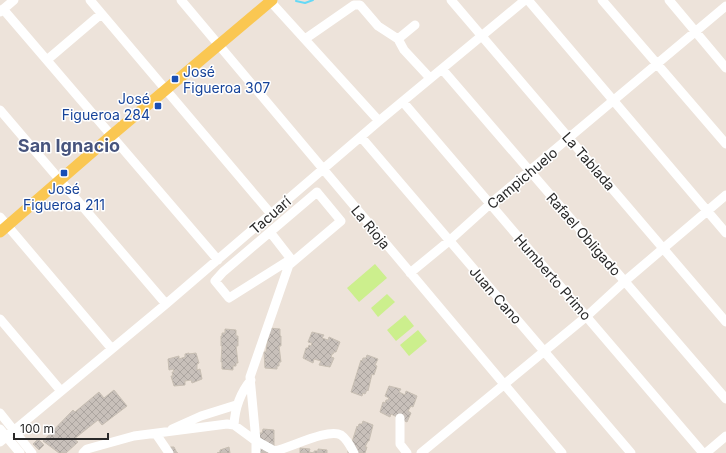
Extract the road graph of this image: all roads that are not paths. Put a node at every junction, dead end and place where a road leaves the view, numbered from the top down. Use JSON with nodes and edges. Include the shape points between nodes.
{"nodes":[{"id":1,"x":14,"y":0,"type":"edge"},
{"id":2,"x":90,"y":0,"type":"edge"},
{"id":3,"x":181,"y":0,"type":"edge"},
{"id":4,"x":451,"y":0,"type":"edge"},
{"id":5,"x":526,"y":0,"type":"edge"},
{"id":6,"x":602,"y":0,"type":"edge"},
{"id":7,"x":669,"y":0,"type":"edge"},
{"id":8,"x":271,"y":1,"type":"edge"},
{"id":9,"x":726,"y":6,"type":"edge"},
{"id":10,"x":2,"y":11,"type":"edge"},
{"id":11,"x":101,"y":14,"type":"junction"},
{"id":12,"x":415,"y":25,"type":"dead end"},
{"id":13,"x":696,"y":32,"type":"junction"},
{"id":14,"x":482,"y":36,"type":"junction"},
{"id":15,"x":305,"y":39,"type":"junction"},
{"id":16,"x":398,"y":39,"type":"junction"},
{"id":17,"x":219,"y":46,"type":"junction"},
{"id":18,"x":47,"y":60,"type":"junction"},
{"id":19,"x":657,"y":64,"type":"junction"},
{"id":20,"x":726,"y":68,"type":"edge"},
{"id":21,"x":442,"y":69,"type":"junction"},
{"id":22,"x":430,"y":78,"type":"junction"},
{"id":23,"x":166,"y":90,"type":"junction"},
{"id":24,"x":614,"y":100,"type":"junction"},
{"id":25,"x":403,"y":102,"type":"junction"},
{"id":26,"x":0,"y":110,"type":"edge"},
{"id":27,"x":379,"y":121,"type":"junction"},
{"id":28,"x":112,"y":135,"type":"junction"},
{"id":29,"x":361,"y":137,"type":"junction"},
{"id":30,"x":569,"y":138,"type":"junction"},
{"id":31,"x":726,"y":144,"type":"edge"},
{"id":32,"x":323,"y":170,"type":"junction"},
{"id":33,"x":530,"y":171,"type":"junction"},
{"id":34,"x":61,"y":181,"type":"junction"},
{"id":35,"x":726,"y":195,"type":"edge"},
{"id":36,"x":490,"y":204,"type":"junction"},
{"id":37,"x":707,"y":211,"type":"junction"},
{"id":38,"x":271,"y":214,"type":"junction"},
{"id":39,"x":0,"y":217,"type":"edge"},
{"id":40,"x":4,"y":229,"type":"edge"},
{"id":41,"x":270,"y":232,"type":"junction"},
{"id":42,"x":726,"y":233,"type":"edge"},
{"id":43,"x":449,"y":241,"type":"junction"},
{"id":44,"x":664,"y":247,"type":"junction"},
{"id":45,"x":218,"y":260,"type":"junction"},
{"id":46,"x":290,"y":262,"type":"junction"},
{"id":47,"x":410,"y":273,"type":"junction"},
{"id":48,"x":625,"y":281,"type":"junction"},
{"id":49,"x":166,"y":304,"type":"junction"},
{"id":50,"x":587,"y":316,"type":"junction"},
{"id":51,"x":0,"y":319,"type":"edge"},
{"id":52,"x":726,"y":322,"type":"edge"},
{"id":53,"x":112,"y":349,"type":"junction"},
{"id":54,"x":544,"y":351,"type":"junction"},
{"id":55,"x":251,"y":380,"type":"junction"},
{"id":56,"x":504,"y":384,"type":"junction"},
{"id":57,"x":61,"y":391,"type":"junction"},
{"id":58,"x":726,"y":399,"type":"edge"},
{"id":59,"x":236,"y":405,"type":"junction"},
{"id":60,"x":0,"y":413,"type":"edge"},
{"id":61,"x":400,"y":418,"type":"dead end"},
{"id":62,"x":234,"y":425,"type":"junction"},
{"id":63,"x":0,"y":429,"type":"edge"},
{"id":64,"x":14,"y":430,"type":"junction"},
{"id":65,"x":159,"y":433,"type":"junction"},
{"id":66,"x":726,"y":436,"type":"edge"},
{"id":67,"x":3,"y":440,"type":"edge"},
{"id":68,"x":256,"y":441,"type":"junction"},
{"id":69,"x":276,"y":452,"type":"edge"},
{"id":70,"x":20,"y":453,"type":"edge"},
{"id":71,"x":32,"y":453,"type":"edge"},
{"id":72,"x":83,"y":453,"type":"edge"},
{"id":73,"x":169,"y":453,"type":"edge"},
{"id":74,"x":256,"y":453,"type":"edge"},
{"id":75,"x":354,"y":453,"type":"edge"},
{"id":76,"x":407,"y":453,"type":"edge"},
{"id":77,"x":421,"y":453,"type":"edge"},
{"id":78,"x":562,"y":453,"type":"edge"},
{"id":79,"x":631,"y":453,"type":"edge"},
{"id":80,"x":705,"y":453,"type":"edge"}],
"edges":[{"from":1,"to":10,"type":"street"},
{"from":2,"to":11,"type":"street"},
{"from":3,"to":17,"type":"street","name":"La Rioja"},
{"from":4,"to":14,"type":"street","name":"La Tablada"},
{"from":5,"to":14,"type":"street","name":"Tacuarí"},
{"from":5,"to":24,"type":"street"},
{"from":6,"to":19,"type":"street"},
{"from":7,"to":13,"type":"street"},
{"from":8,"to":15,"type":"street"},
{"from":8,"to":17,"type":"main road"},
{"from":9,"to":13,"type":"street","name":"Campichuelo"},
{"from":10,"to":18,"type":"street"},
{"from":11,"to":18,"type":"street"},
{"from":11,"to":23,"type":"street"},
{"from":12,"to":16,"type":"street"},
{"from":13,"to":19,"type":"street","name":"Campichuelo"},
{"from":13,"to":20,"type":"street"},
{"from":14,"to":21,"type":"street","name":"Tacuarí"},
{"from":14,"to":30,"type":"street","name":"La Tablada"},
{"from":15,"to":16,"type":"street","via":[[357,4],[363,7],[378,26]]},
{"from":15,"to":27,"type":"street"},
{"from":16,"to":22,"type":"street","via":[[404,50]]},
{"from":17,"to":23,"type":"main road"},
{"from":17,"to":32,"type":"street","name":"La Rioja"},
{"from":18,"to":28,"type":"street"},
{"from":19,"to":24,"type":"street","name":"Campichuelo"},
{"from":19,"to":31,"type":"street"},
{"from":21,"to":22,"type":"street","name":"Tacuarí"},
{"from":21,"to":33,"type":"street","name":"Rafael Obligado"},
{"from":22,"to":25,"type":"street","name":"Tacuarí"},
{"from":23,"to":28,"type":"main road"},
{"from":23,"to":38,"type":"street"},
{"from":24,"to":30,"type":"street","name":"Campichuelo"},
{"from":24,"to":37,"type":"street"},
{"from":25,"to":27,"type":"street","name":"Tacuarí"},
{"from":25,"to":36,"type":"street","name":"Humberto Primo"},
{"from":26,"to":34,"type":"street"},
{"from":27,"to":29,"type":"street","name":"Tacuarí"},
{"from":28,"to":34,"type":"main road"},
{"from":28,"to":45,"type":"street"},
{"from":29,"to":32,"type":"street","name":"Tacuarí"},
{"from":29,"to":43,"type":"street","name":"Juan Cano"},
{"from":30,"to":33,"type":"street","name":"Campichuelo"},
{"from":30,"to":44,"type":"street","name":"La Tablada"},
{"from":32,"to":38,"type":"street","name":"Tacuarí"},
{"from":32,"to":47,"type":"street","name":"La Rioja"},
{"from":33,"to":36,"type":"street","name":"Campichuelo"},
{"from":33,"to":48,"type":"street","name":"Rafael Obligado"},
{"from":34,"to":40,"type":"main road"},
{"from":34,"to":49,"type":"street"},
{"from":35,"to":37,"type":"street"},
{"from":36,"to":43,"type":"street","name":"Campichuelo"},
{"from":36,"to":50,"type":"street","name":"Humberto Primo"},
{"from":37,"to":42,"type":"street"},
{"from":37,"to":44,"type":"street"},
{"from":38,"to":45,"type":"street","name":"Tacuarí"},
{"from":39,"to":40,"type":"street"},
{"from":40,"to":53,"type":"street"},
{"from":41,"to":46,"type":"street"},
{"from":41,"to":46,"type":"street","via":[[317,192],[341,221]]},
{"from":41,"to":46,"type":"street","via":[[223,272],[215,281],[218,286],[229,298]]},
{"from":43,"to":47,"type":"street","name":"Campichuelo"},
{"from":43,"to":54,"type":"street","name":"Juan Cano"},
{"from":44,"to":48,"type":"street"},
{"from":44,"to":52,"type":"street","name":"La Tablada"},
{"from":45,"to":49,"type":"street","name":"Tacuarí"},
{"from":46,"to":55,"type":"street"},
{"from":47,"to":56,"type":"street","name":"La Rioja"},
{"from":48,"to":50,"type":"street"},
{"from":48,"to":58,"type":"street","name":"Rafael Obligado"},
{"from":49,"to":53,"type":"street","name":"Tacuarí"},
{"from":50,"to":54,"type":"street"},
{"from":50,"to":80,"type":"street","name":"Humberto Primo"},
{"from":51,"to":57,"type":"street"},
{"from":53,"to":57,"type":"street","name":"Tacuarí"},
{"from":54,"to":56,"type":"street"},
{"from":54,"to":79,"type":"street","name":"Juan Cano"},
{"from":55,"to":59,"type":"street"},
{"from":55,"to":68,"type":"street"},
{"from":56,"to":77,"type":"street"},
{"from":56,"to":78,"type":"street","name":"La Rioja"},
{"from":57,"to":64,"type":"street","name":"Tacuarí"},
{"from":59,"to":62,"type":"street"},
{"from":59,"to":65,"type":"street"},
{"from":60,"to":64,"type":"street"},
{"from":61,"to":76,"type":"street","via":[[400,444]]},
{"from":62,"to":65,"type":"street"},
{"from":62,"to":68,"type":"street"},
{"from":63,"to":67,"type":"street"},
{"from":64,"to":67,"type":"street","name":"Tacuarí"},
{"from":64,"to":71,"type":"street"},
{"from":65,"to":72,"type":"street","via":[[126,438],[87,449]]},
{"from":65,"to":73,"type":"street"},
{"from":66,"to":80,"type":"street"},
{"from":67,"to":70,"type":"street"},
{"from":68,"to":69,"type":"street"},
{"from":68,"to":74,"type":"street"},
{"from":69,"to":75,"type":"street","via":[[320,435],[333,433],[340,435]]}]}
